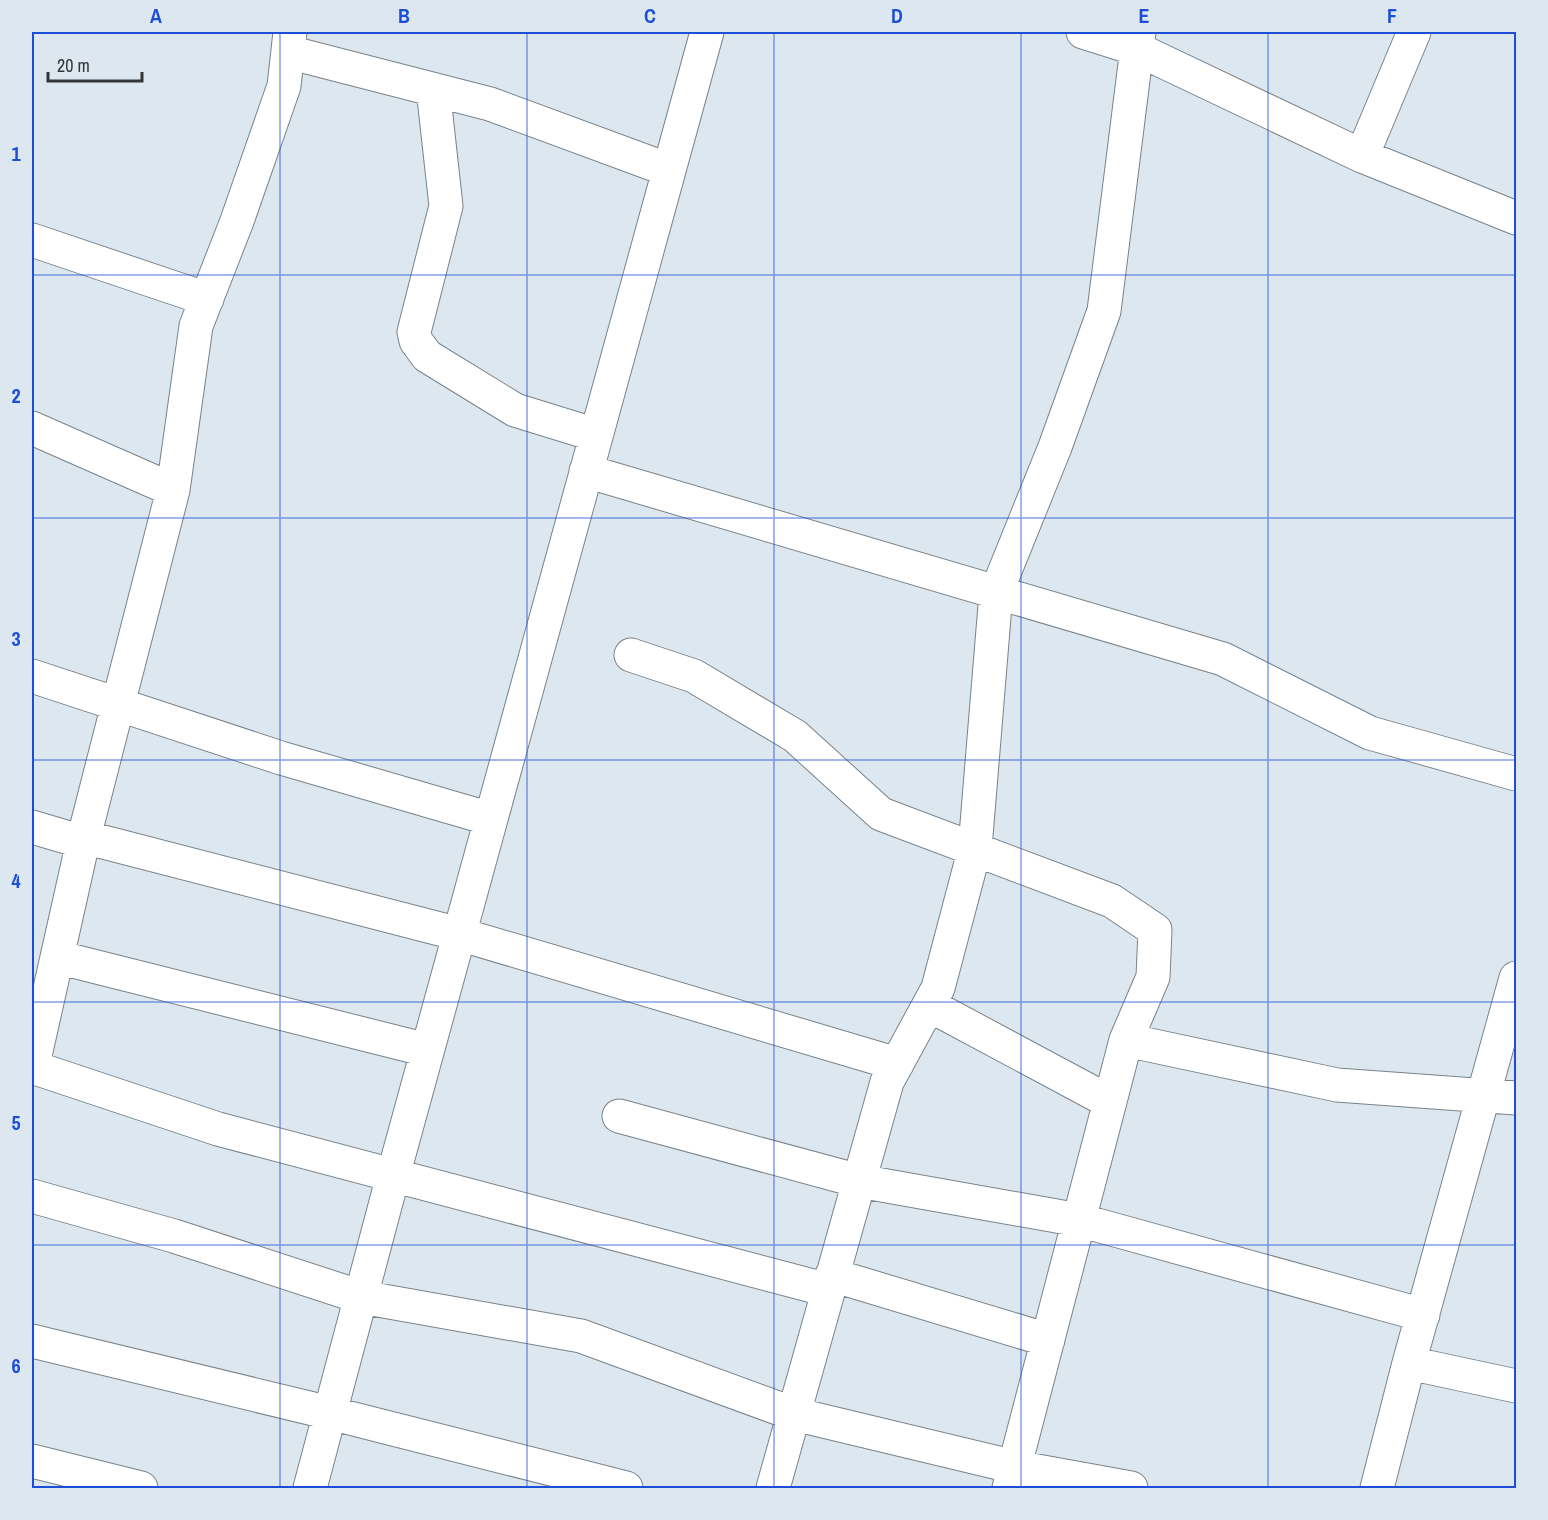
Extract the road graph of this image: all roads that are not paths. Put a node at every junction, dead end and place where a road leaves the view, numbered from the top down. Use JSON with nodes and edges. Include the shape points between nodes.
{"nodes":[{"id":1,"x":707,"y":32,"type":"edge"},
{"id":2,"x":1083,"y":32,"type":"edge"},
{"id":3,"x":1414,"y":32,"type":"edge"},
{"id":4,"x":1138,"y":40,"type":"edge"},
{"id":5,"x":289,"y":42,"type":"edge"},
{"id":6,"x":433,"y":89,"type":"junction"},
{"id":7,"x":1362,"y":156,"type":"junction"},
{"id":8,"x":669,"y":171,"type":"junction"},
{"id":9,"x":1516,"y":218,"type":"edge"},
{"id":10,"x":32,"y":240,"type":"edge"},
{"id":11,"x":207,"y":298,"type":"junction"},
{"id":12,"x":32,"y":428,"type":"edge"},
{"id":13,"x":596,"y":435,"type":"junction"},
{"id":14,"x":586,"y":471,"type":"junction"},
{"id":15,"x":173,"y":490,"type":"junction"},
{"id":16,"x":996,"y":593,"type":"junction"},
{"id":17,"x":632,"y":655,"type":"dead end"},
{"id":18,"x":32,"y":676,"type":"edge"},
{"id":19,"x":118,"y":703,"type":"junction"},
{"id":20,"x":1516,"y":774,"type":"edge"},
{"id":21,"x":491,"y":819,"type":"junction"},
{"id":22,"x":32,"y":827,"type":"edge"},
{"id":23,"x":84,"y":840,"type":"junction"},
{"id":24,"x":975,"y":848,"type":"junction"},
{"id":25,"x":459,"y":934,"type":"junction"},
{"id":26,"x":57,"y":957,"type":"junction"},
{"id":27,"x":1516,"y":978,"type":"edge"},
{"id":28,"x":928,"y":1005,"type":"junction"},
{"id":29,"x":1126,"y":1040,"type":"junction"},
{"id":30,"x":427,"y":1050,"type":"junction"},
{"id":31,"x":897,"y":1064,"type":"junction"},
{"id":32,"x":32,"y":1068,"type":"edge"},
{"id":33,"x":1484,"y":1095,"type":"junction"},
{"id":34,"x":1516,"y":1098,"type":"edge"},
{"id":35,"x":1110,"y":1102,"type":"junction"},
{"id":36,"x":618,"y":1116,"type":"dead end"},
{"id":37,"x":393,"y":1176,"type":"junction"},
{"id":38,"x":859,"y":1182,"type":"junction"},
{"id":39,"x":32,"y":1196,"type":"edge"},
{"id":40,"x":1079,"y":1220,"type":"junction"},
{"id":41,"x":830,"y":1283,"type":"junction"},
{"id":42,"x":361,"y":1297,"type":"junction"},
{"id":43,"x":1423,"y":1315,"type":"junction"},
{"id":44,"x":1048,"y":1340,"type":"junction"},
{"id":45,"x":32,"y":1341,"type":"edge"},
{"id":46,"x":1409,"y":1363,"type":"junction"},
{"id":47,"x":1516,"y":1386,"type":"edge"},
{"id":48,"x":330,"y":1413,"type":"junction"},
{"id":49,"x":794,"y":1414,"type":"junction"},
{"id":50,"x":32,"y":1461,"type":"edge"},
{"id":51,"x":1012,"y":1478,"type":"edge"},
{"id":52,"x":141,"y":1488,"type":"edge"},
{"id":53,"x":310,"y":1488,"type":"edge"},
{"id":54,"x":627,"y":1488,"type":"edge"},
{"id":55,"x":773,"y":1488,"type":"edge"},
{"id":56,"x":1131,"y":1488,"type":"edge"},
{"id":57,"x":1377,"y":1488,"type":"edge"}],
"edges":[{"from":1,"to":8,"type":"street"},
{"from":2,"to":4,"type":"street"},
{"from":3,"to":7,"type":"street"},
{"from":4,"to":7,"type":"street"},
{"from":4,"to":16,"type":"street","via":[[1104,311]]},
{"from":5,"to":6,"type":"street"},
{"from":5,"to":11,"type":"street","via":[[284,86]]},
{"from":6,"to":8,"type":"street","via":[[490,104]]},
{"from":6,"to":13,"type":"street","via":[[446,206],[414,332],[416,341],[428,356],[515,411]]},
{"from":7,"to":9,"type":"street"},
{"from":8,"to":13,"type":"street"},
{"from":10,"to":11,"type":"street"},
{"from":11,"to":15,"type":"street","via":[[196,326]]},
{"from":12,"to":15,"type":"street"},
{"from":13,"to":14,"type":"street"},
{"from":14,"to":16,"type":"street"},
{"from":14,"to":21,"type":"street"},
{"from":15,"to":19,"type":"street"},
{"from":16,"to":20,"type":"street","via":[[1224,659],[1370,733]]},
{"from":16,"to":24,"type":"street"},
{"from":17,"to":24,"type":"street","via":[[694,676],[795,736],[881,814]]},
{"from":18,"to":19,"type":"street"},
{"from":19,"to":21,"type":"street","via":[[281,758]]},
{"from":19,"to":23,"type":"street"},
{"from":21,"to":25,"type":"street"},
{"from":22,"to":23,"type":"street"},
{"from":23,"to":25,"type":"street"},
{"from":23,"to":26,"type":"street"},
{"from":24,"to":28,"type":"street","via":[[938,988]]},
{"from":24,"to":29,"type":"street","via":[[1112,901],[1155,930],[1153,977]]},
{"from":25,"to":30,"type":"street"},
{"from":25,"to":31,"type":"street"},
{"from":26,"to":30,"type":"street"},
{"from":26,"to":32,"type":"street"},
{"from":27,"to":33,"type":"street"},
{"from":28,"to":31,"type":"street"},
{"from":28,"to":35,"type":"street"},
{"from":29,"to":33,"type":"street","via":[[1337,1084]]},
{"from":29,"to":35,"type":"street"},
{"from":30,"to":37,"type":"street"},
{"from":31,"to":38,"type":"street","via":[[887,1082]]},
{"from":32,"to":37,"type":"street","via":[[218,1129]]},
{"from":33,"to":34,"type":"street"},
{"from":33,"to":43,"type":"street"},
{"from":35,"to":40,"type":"street"},
{"from":36,"to":38,"type":"street"},
{"from":37,"to":41,"type":"street"},
{"from":37,"to":42,"type":"street"},
{"from":38,"to":40,"type":"street"},
{"from":38,"to":41,"type":"street"},
{"from":39,"to":42,"type":"street","via":[[174,1236]]},
{"from":40,"to":43,"type":"street"},
{"from":40,"to":44,"type":"street"},
{"from":41,"to":44,"type":"street"},
{"from":41,"to":49,"type":"street"},
{"from":42,"to":48,"type":"street"},
{"from":42,"to":49,"type":"street","via":[[581,1336]]},
{"from":43,"to":46,"type":"street"},
{"from":44,"to":51,"type":"street"},
{"from":45,"to":48,"type":"street"},
{"from":46,"to":47,"type":"street"},
{"from":46,"to":57,"type":"street"},
{"from":48,"to":53,"type":"street"},
{"from":48,"to":54,"type":"street"},
{"from":49,"to":51,"type":"street"},
{"from":49,"to":55,"type":"street"},
{"from":50,"to":52,"type":"street"},
{"from":51,"to":56,"type":"street"}]}
